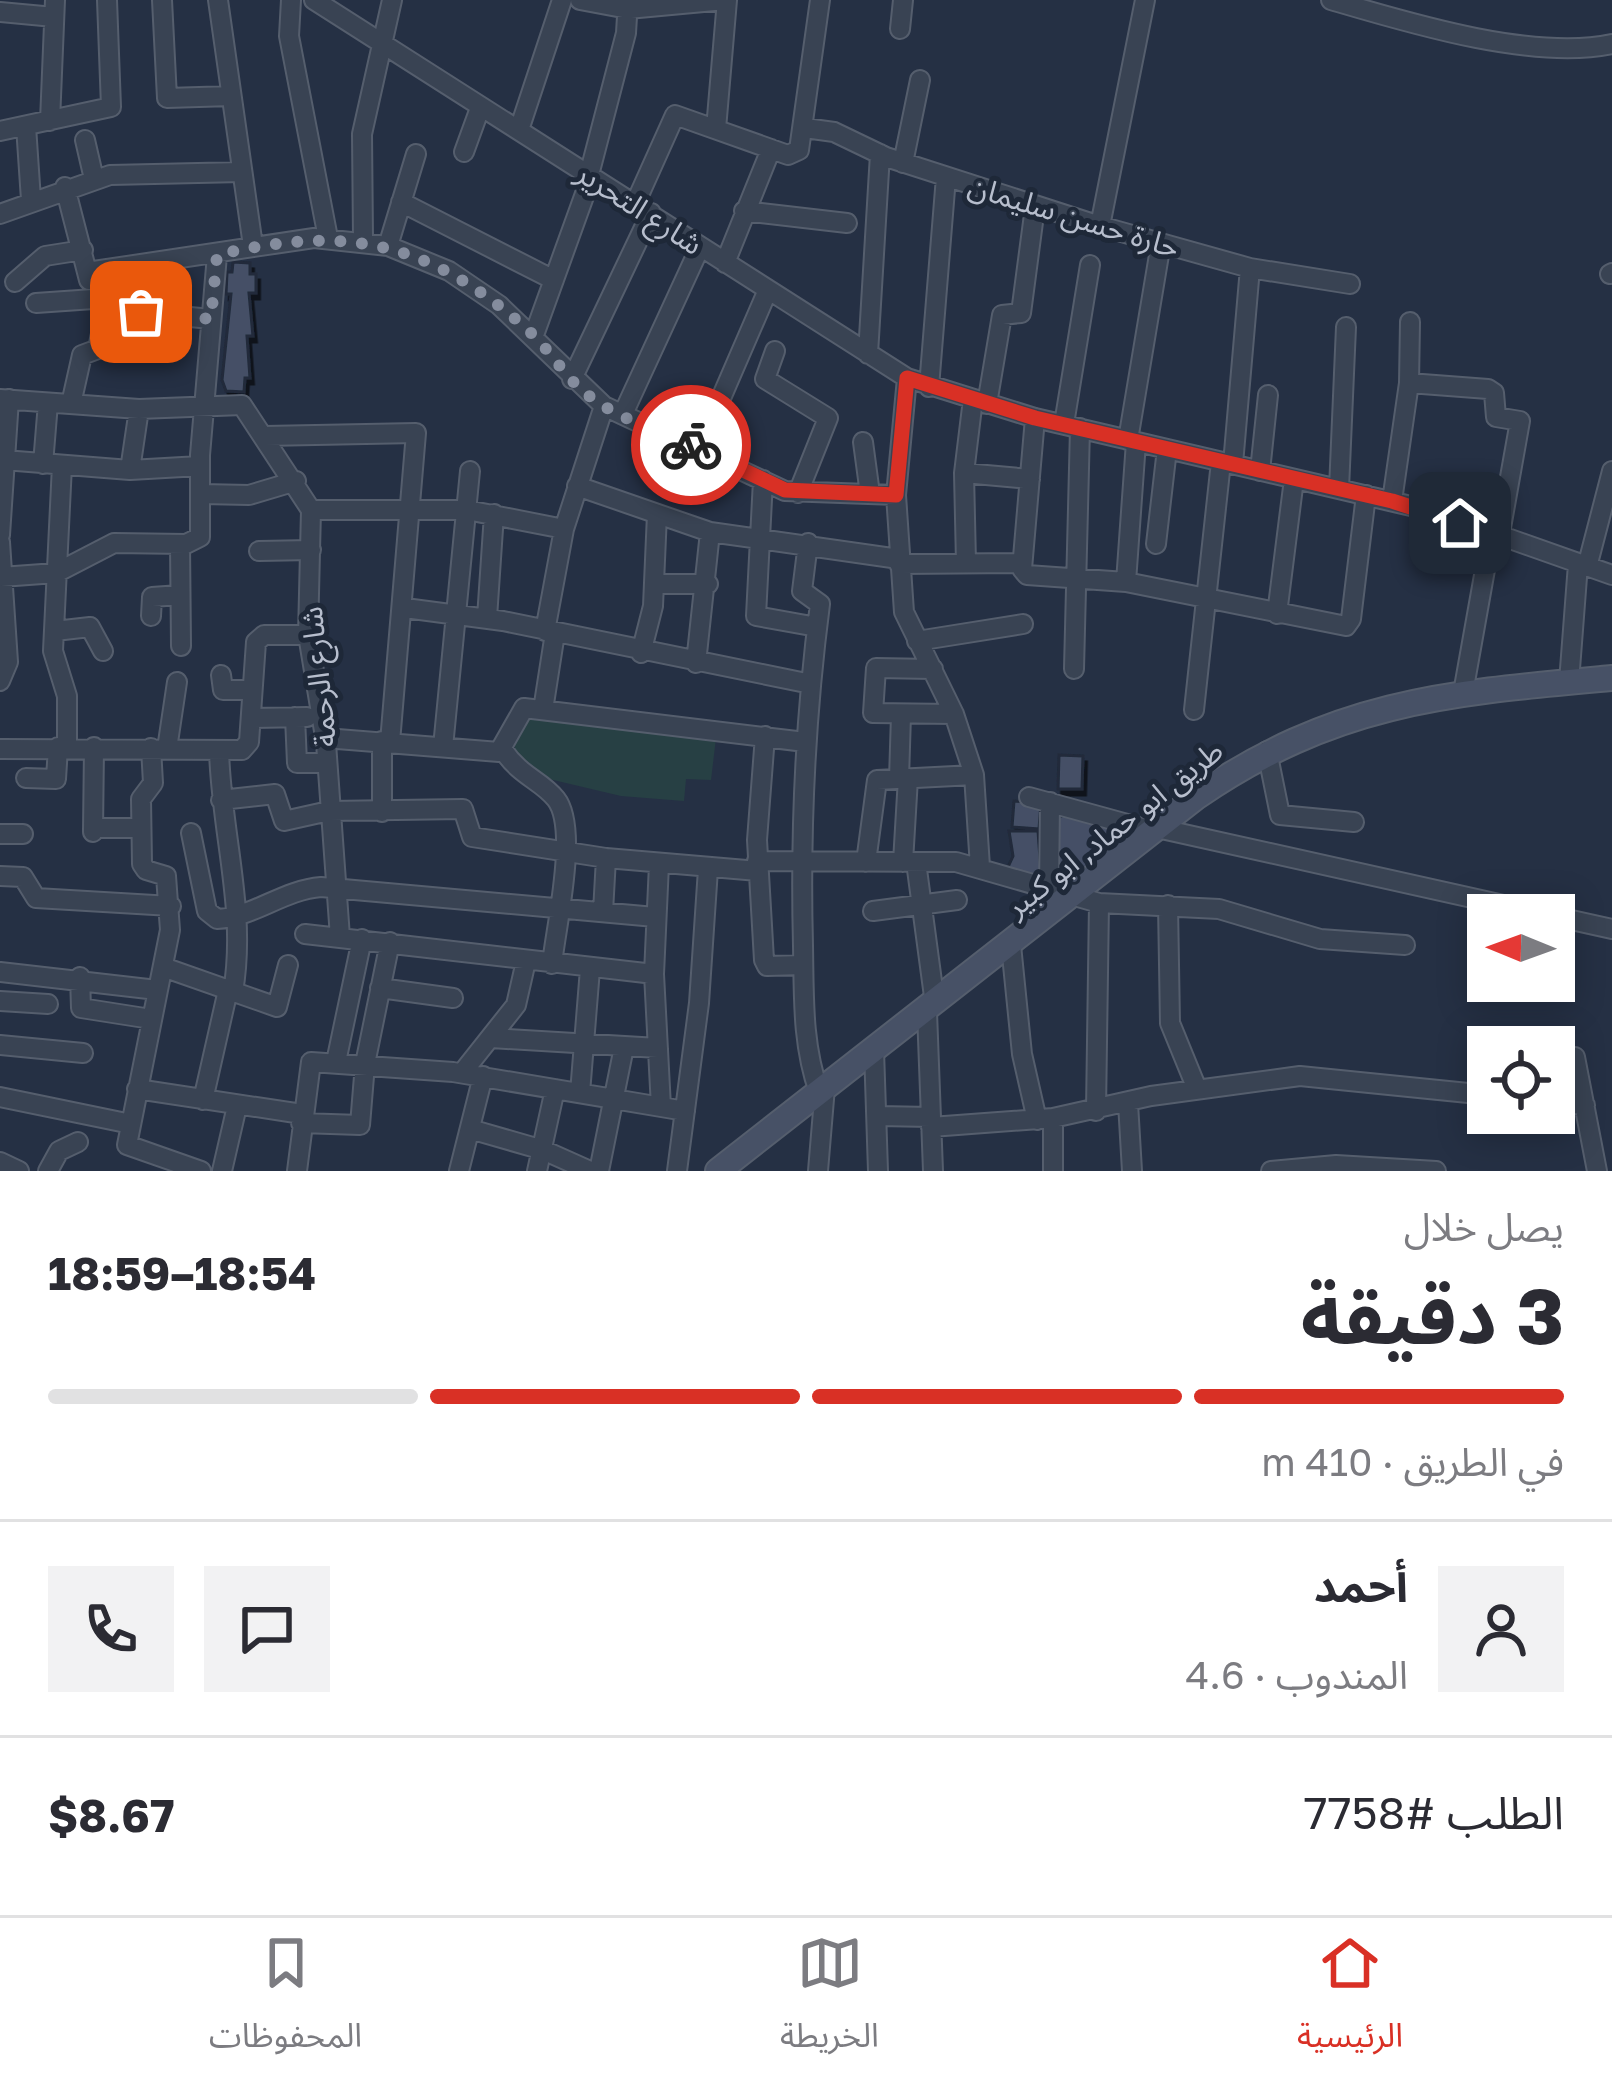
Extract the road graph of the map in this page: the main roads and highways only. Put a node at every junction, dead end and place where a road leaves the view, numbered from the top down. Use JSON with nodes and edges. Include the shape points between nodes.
{"nodes":[{"id":1,"x":1612,"y":678,"type":"edge"},
{"id":2,"x":718,"y":1171,"type":"edge"}],
"edges":[{"from":1,"to":2,"type":"main road","name":"طريق ابو حماد, ابو كبير","via":[[1373,710],[1267,751],[1061,894],[1011,945]]}]}
